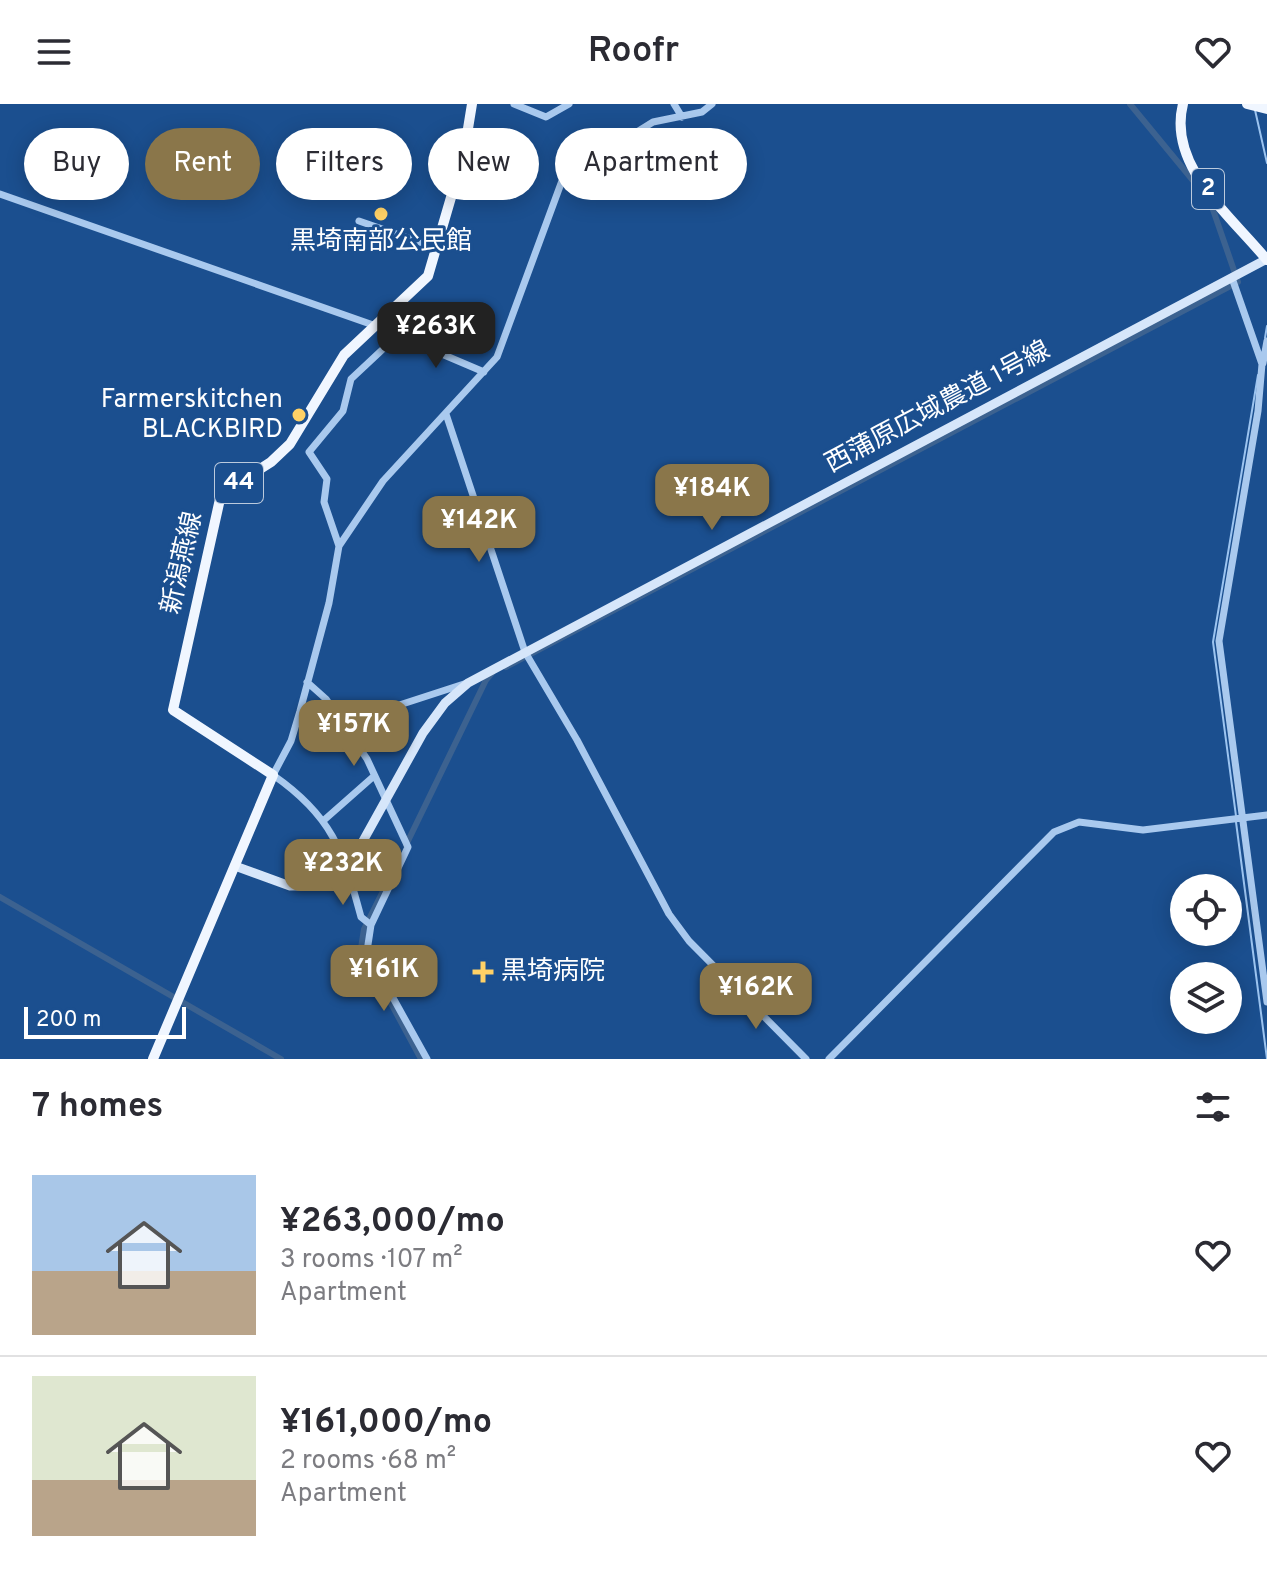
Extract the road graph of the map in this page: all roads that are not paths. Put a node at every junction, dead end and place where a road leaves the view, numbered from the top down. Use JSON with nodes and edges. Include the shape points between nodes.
{"nodes":[{"id":1,"x":472,"y":104,"type":"edge"},
{"id":2,"x":514,"y":104,"type":"edge"},
{"id":3,"x":569,"y":104,"type":"edge"},
{"id":4,"x":674,"y":104,"type":"edge"},
{"id":5,"x":712,"y":104,"type":"edge"},
{"id":6,"x":1183,"y":104,"type":"edge"},
{"id":7,"x":1247,"y":104,"type":"edge"},
{"id":8,"x":1267,"y":109,"type":"edge"},
{"id":9,"x":682,"y":117,"type":"junction"},
{"id":10,"x":0,"y":194,"type":"edge"},
{"id":11,"x":359,"y":221,"type":"dead end"},
{"id":12,"x":437,"y":248,"type":"junction"},
{"id":13,"x":1267,"y":259,"type":"edge"},
{"id":14,"x":1232,"y":278,"type":"junction"},
{"id":15,"x":376,"y":326,"type":"junction"},
{"id":16,"x":398,"y":335,"type":"junction"},
{"id":17,"x":1267,"y":341,"type":"edge"},
{"id":18,"x":484,"y":372,"type":"junction"},
{"id":19,"x":1261,"y":375,"type":"junction"},
{"id":20,"x":446,"y":414,"type":"junction"},
{"id":21,"x":339,"y":546,"type":"junction"},
{"id":22,"x":525,"y":652,"type":"junction"},
{"id":23,"x":307,"y":682,"type":"junction"},
{"id":24,"x":468,"y":683,"type":"junction"},
{"id":25,"x":344,"y":723,"type":"junction"},
{"id":26,"x":273,"y":775,"type":"junction"},
{"id":27,"x":374,"y":776,"type":"junction"},
{"id":28,"x":386,"y":802,"type":"junction"},
{"id":29,"x":1267,"y":815,"type":"edge"},
{"id":30,"x":1243,"y":818,"type":"junction"},
{"id":31,"x":323,"y":821,"type":"junction"},
{"id":32,"x":235,"y":866,"type":"junction"},
{"id":33,"x":348,"y":868,"type":"junction"},
{"id":34,"x":371,"y":925,"type":"junction"},
{"id":35,"x":1267,"y":1002,"type":"edge"},
{"id":36,"x":153,"y":1059,"type":"edge"},
{"id":37,"x":427,"y":1059,"type":"edge"},
{"id":38,"x":806,"y":1059,"type":"edge"},
{"id":39,"x":829,"y":1059,"type":"edge"}],
"edges":[{"from":1,"to":12,"type":"main road","name":"新潟燕線","number":"44"},
{"from":2,"to":3,"type":"street","via":[[546,117]]},
{"from":4,"to":9,"type":"street"},
{"from":5,"to":9,"type":"street"},
{"from":6,"to":13,"type":"main road","number":"2","via":[[1180,131],[1190,166]]},
{"from":7,"to":8,"type":"main road"},
{"from":9,"to":18,"type":"street","via":[[653,122],[563,178],[497,357]]},
{"from":10,"to":15,"type":"street"},
{"from":11,"to":12,"type":"street"},
{"from":12,"to":15,"type":"main road","name":"新潟燕線","number":"44","via":[[428,276]]},
{"from":13,"to":14,"type":"street","name":"西蒲原広域農道 1号線"},
{"from":14,"to":19,"type":"street","via":[[1262,364]]},
{"from":14,"to":22,"type":"street","name":"西蒲原広域農道 1号線"},
{"from":15,"to":16,"type":"street"},
{"from":15,"to":26,"type":"main road","name":"新潟燕線","number":"44","via":[[344,355],[290,444],[220,499],[174,703],[177,715]]},
{"from":16,"to":18,"type":"street"},
{"from":16,"to":21,"type":"street","via":[[351,379],[343,411],[309,452],[327,479],[324,502]]},
{"from":17,"to":19,"type":"street"},
{"from":18,"to":20,"type":"street"},
{"from":19,"to":30,"type":"street","via":[[1219,641]]},
{"from":20,"to":21,"type":"street","via":[[383,481]]},
{"from":20,"to":22,"type":"street"},
{"from":21,"to":23,"type":"street"},
{"from":22,"to":24,"type":"street","name":"西蒲原広域農道 1号線"},
{"from":22,"to":38,"type":"street","via":[[669,914],[689,941]]},
{"from":23,"to":25,"type":"street"},
{"from":23,"to":26,"type":"street","via":[[291,741]]},
{"from":24,"to":25,"type":"street"},
{"from":24,"to":28,"type":"street","name":"西蒲原広域農道 1号線","via":[[435,714]]},
{"from":25,"to":27,"type":"street"},
{"from":26,"to":31,"type":"street","via":[[298,792]]},
{"from":26,"to":32,"type":"main road"},
{"from":27,"to":28,"type":"street"},
{"from":27,"to":31,"type":"street"},
{"from":28,"to":33,"type":"street","name":"西蒲原広域農道 1号線"},
{"from":28,"to":34,"type":"street","via":[[408,847]]},
{"from":29,"to":30,"type":"street"},
{"from":30,"to":35,"type":"street"},
{"from":30,"to":39,"type":"street","via":[[1143,830],[1089,821],[1054,832]]},
{"from":31,"to":33,"type":"street"},
{"from":32,"to":33,"type":"street","via":[[290,886],[335,878]]},
{"from":32,"to":36,"type":"main road"},
{"from":33,"to":34,"type":"street","via":[[361,917]]},
{"from":34,"to":37,"type":"street","via":[[367,951]]}]}
